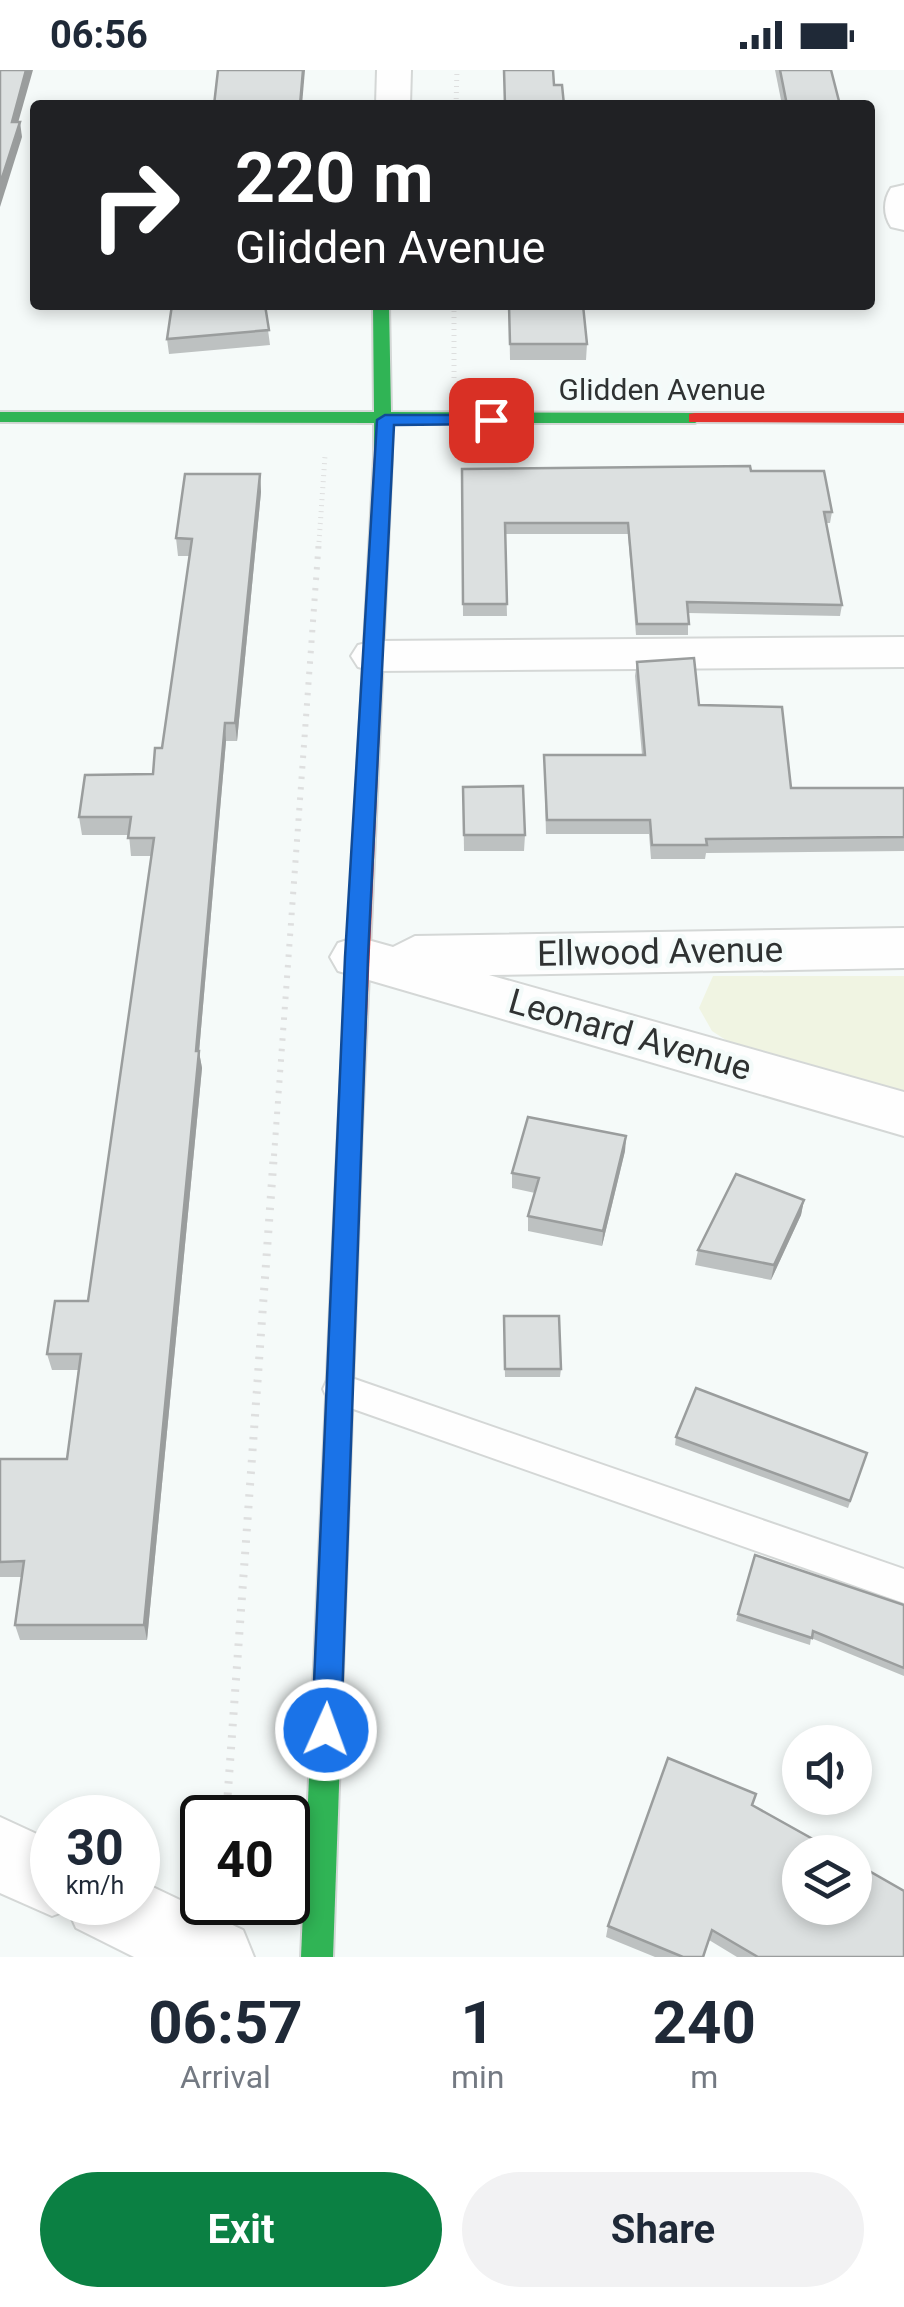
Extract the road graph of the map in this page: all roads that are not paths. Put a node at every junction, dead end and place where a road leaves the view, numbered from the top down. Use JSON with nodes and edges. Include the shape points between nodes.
{"nodes":[{"id":1,"x":394,"y":70,"type":"edge"},
{"id":2,"x":394,"y":100,"type":"edge"},
{"id":3,"x":904,"y":196,"type":"edge"},
{"id":4,"x":904,"y":219,"type":"edge"},
{"id":5,"x":381,"y":310,"type":"edge"},
{"id":6,"x":0,"y":417,"type":"edge"},
{"id":7,"x":904,"y":418,"type":"edge"},
{"id":8,"x":385,"y":420,"type":"junction"},
{"id":9,"x":904,"y":652,"type":"edge"},
{"id":10,"x":374,"y":656,"type":"junction"},
{"id":11,"x":904,"y":948,"type":"edge"},
{"id":12,"x":356,"y":957,"type":"junction"},
{"id":13,"x":904,"y":1114,"type":"edge"},
{"id":14,"x":340,"y":1390,"type":"junction"},
{"id":15,"x":904,"y":1586,"type":"edge"},
{"id":16,"x":0,"y":1854,"type":"edge"},
{"id":17,"x":30,"y":1868,"type":"edge"},
{"id":18,"x":150,"y":1925,"type":"edge"},
{"id":19,"x":216,"y":1957,"type":"edge"},
{"id":20,"x":317,"y":1957,"type":"edge"}],
"edges":[{"from":1,"to":2,"type":"street"},
{"from":3,"to":4,"type":"street"},
{"from":5,"to":8,"type":"street"},
{"from":6,"to":8,"type":"street","name":"Glidden Avenue"},
{"from":7,"to":8,"type":"street","name":"Glidden Avenue"},
{"from":8,"to":10,"type":"street"},
{"from":9,"to":10,"type":"street"},
{"from":10,"to":12,"type":"street"},
{"from":11,"to":12,"type":"street","name":"Ellwood Avenue"},
{"from":12,"to":13,"type":"street","name":"Leonard Avenue"},
{"from":12,"to":14,"type":"street"},
{"from":14,"to":15,"type":"lane"},
{"from":14,"to":20,"type":"street"},
{"from":16,"to":17,"type":"street"},
{"from":18,"to":19,"type":"street"}]}
